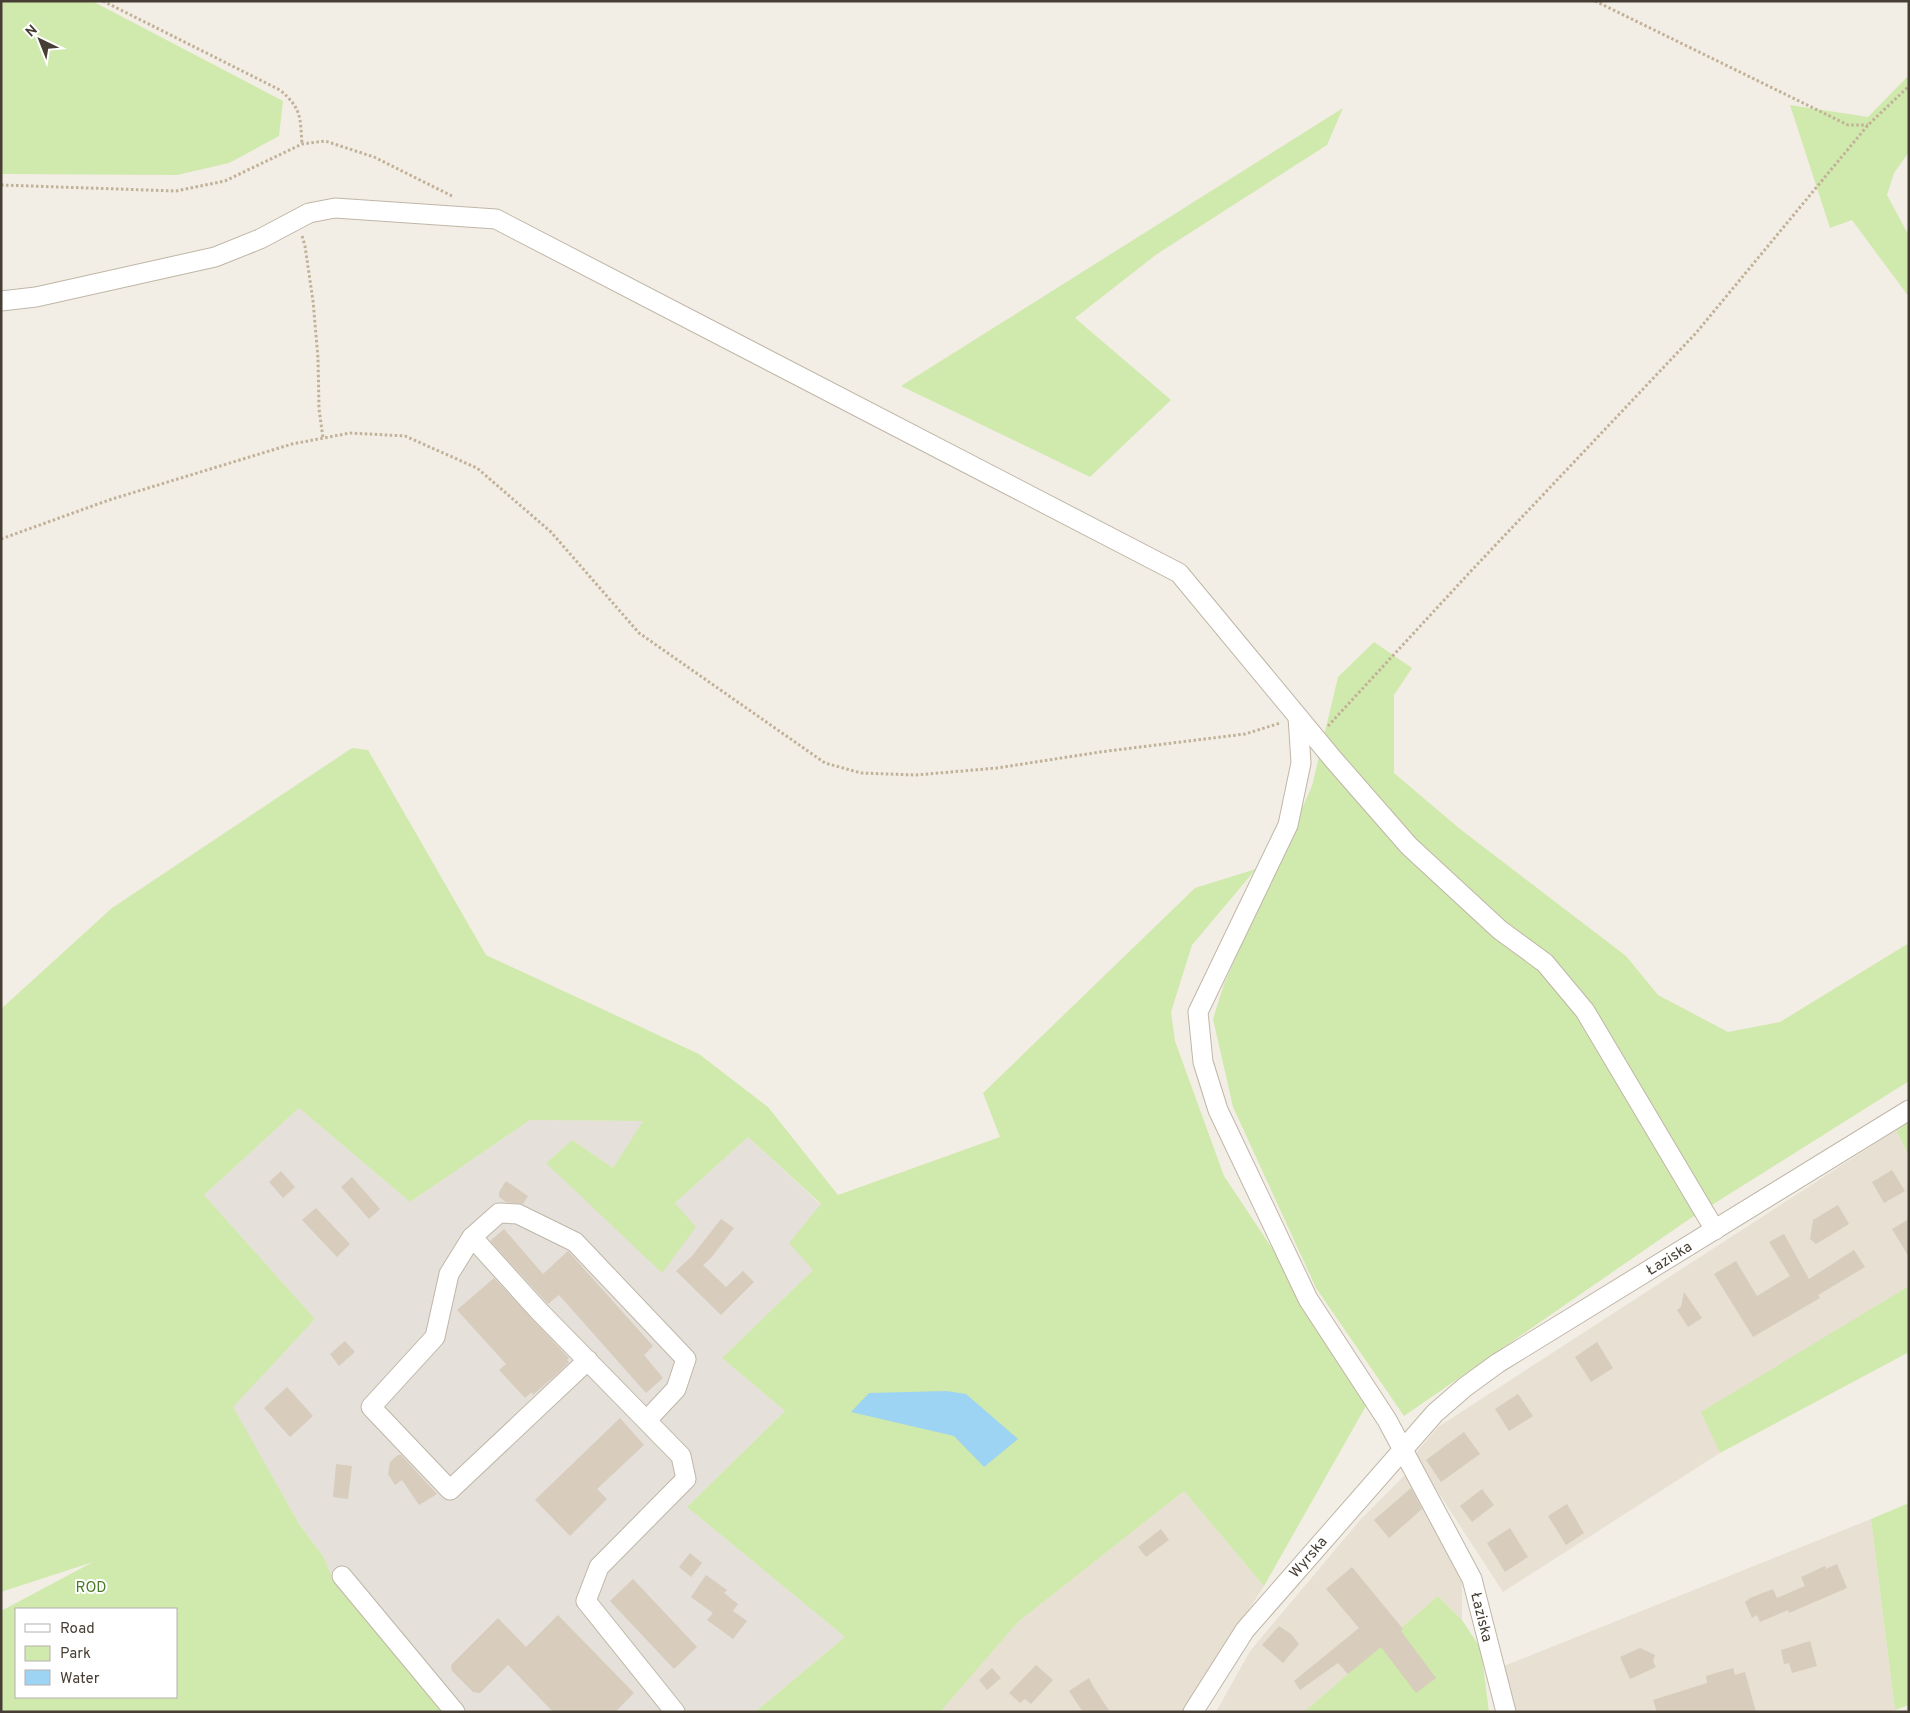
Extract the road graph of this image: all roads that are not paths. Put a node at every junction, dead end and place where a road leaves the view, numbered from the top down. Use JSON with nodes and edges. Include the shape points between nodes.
{"nodes":[{"id":1,"x":1,"y":301,"type":"edge"},
{"id":2,"x":1298,"y":717,"type":"junction"},
{"id":3,"x":1909,"y":1110,"type":"edge"},
{"id":4,"x":1715,"y":1230,"type":"junction"},
{"id":5,"x":472,"y":1237,"type":"junction"},
{"id":6,"x":588,"y":1360,"type":"junction"},
{"id":7,"x":1435,"y":1413,"type":"joint"},
{"id":8,"x":647,"y":1420,"type":"junction"},
{"id":9,"x":1403,"y":1449,"type":"junction"},
{"id":10,"x":342,"y":1576,"type":"dead end"},
{"id":11,"x":455,"y":1712,"type":"edge"},
{"id":12,"x":675,"y":1712,"type":"edge"},
{"id":13,"x":1193,"y":1712,"type":"edge"},
{"id":14,"x":1506,"y":1712,"type":"edge"}],
"edges":[{"from":1,"to":2,"type":"street","via":[[36,297],[215,257],[260,239],[309,213],[335,208],[496,219],[1180,573]]},
{"from":2,"to":4,"type":"street","via":[[1409,846],[1500,930],[1545,963],[1567,987],[1585,1010]]},
{"from":2,"to":9,"type":"street","name":"Łaziska","via":[[1301,763],[1288,825],[1198,1012],[1203,1062],[1218,1110],[1308,1299]]},
{"from":3,"to":4,"type":"street","name":"Łaziska"},
{"from":4,"to":7,"type":"street","name":"Łaziska","via":[[1498,1363]]},
{"from":5,"to":6,"type":"street"},
{"from":5,"to":6,"type":"street","via":[[449,1274],[435,1337],[371,1407],[450,1490]]},
{"from":5,"to":8,"type":"street","via":[[499,1213],[518,1214],[575,1242],[588,1255],[686,1358],[676,1389]]},
{"from":6,"to":8,"type":"street"},
{"from":7,"to":9,"type":"street","name":"Wyrska"},
{"from":8,"to":12,"type":"street","via":[[681,1456],[686,1478],[599,1567],[586,1601]]},
{"from":9,"to":13,"type":"street","name":"Wyrska","via":[[1245,1630]]},
{"from":9,"to":14,"type":"street","name":"Łaziska","via":[[1472,1579]]},
{"from":10,"to":11,"type":"street"}]}
